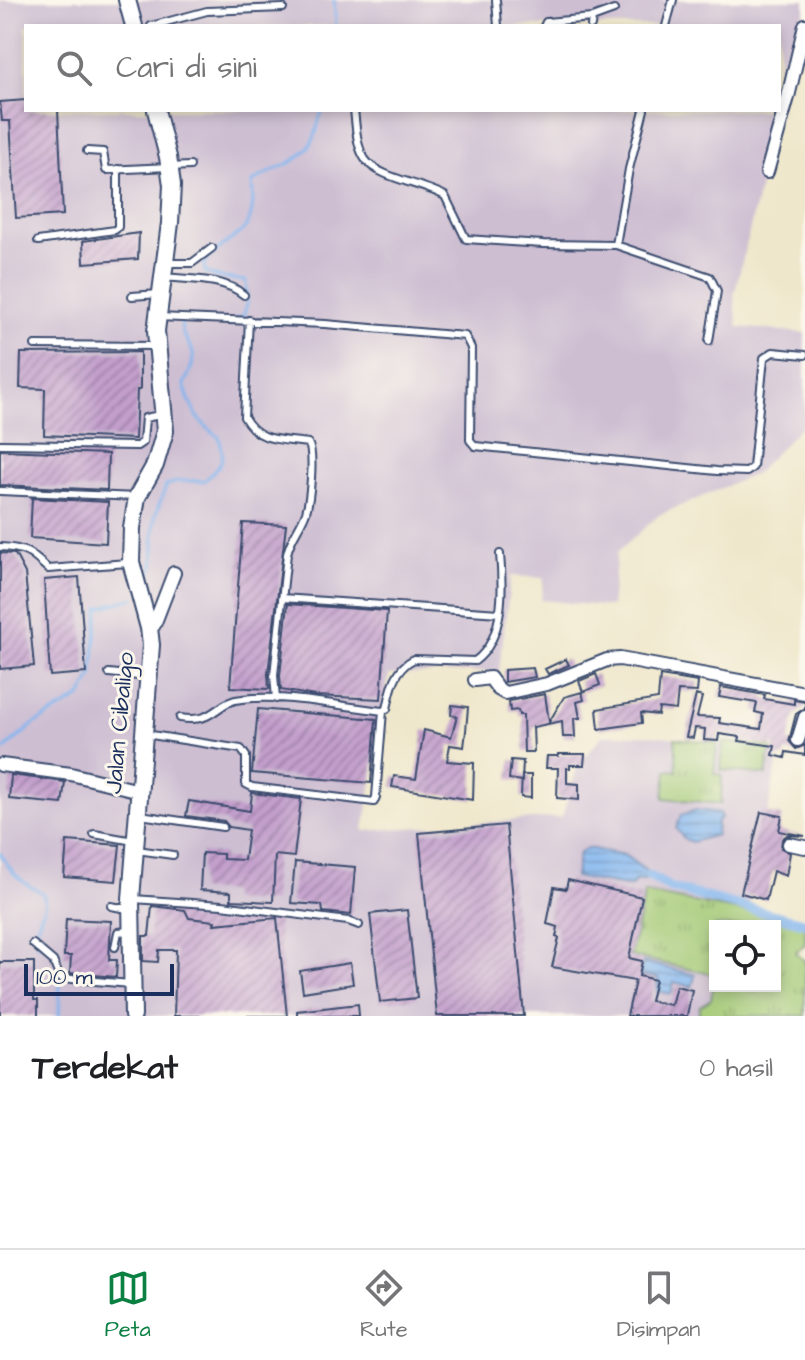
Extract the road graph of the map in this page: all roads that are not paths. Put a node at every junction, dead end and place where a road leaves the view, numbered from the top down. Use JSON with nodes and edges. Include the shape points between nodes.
{"nodes":[{"id":1,"x":127,"y":0,"type":"edge"},
{"id":2,"x":496,"y":0,"type":"edge"},
{"id":3,"x":673,"y":0,"type":"edge"},
{"id":4,"x":283,"y":8,"type":"dead end"},
{"id":5,"x":614,"y":10,"type":"dead end"},
{"id":6,"x":592,"y":22,"type":"edge"},
{"id":7,"x":133,"y":24,"type":"edge"},
{"id":8,"x":158,"y":24,"type":"edge"},
{"id":9,"x":498,"y":24,"type":"edge"},
{"id":10,"x":545,"y":24,"type":"edge"},
{"id":11,"x":667,"y":24,"type":"edge"},
{"id":12,"x":805,"y":25,"type":"edge"},
{"id":13,"x":156,"y":112,"type":"edge"},
{"id":14,"x":354,"y":112,"type":"edge"},
{"id":15,"x":643,"y":112,"type":"edge"},
{"id":16,"x":87,"y":151,"type":"dead end"},
{"id":17,"x":190,"y":166,"type":"dead end"},
{"id":18,"x":170,"y":167,"type":"junction"},
{"id":19,"x":118,"y":169,"type":"junction"},
{"id":20,"x":767,"y":172,"type":"dead end"},
{"id":21,"x":38,"y":241,"type":"dead end"},
{"id":22,"x":616,"y":245,"type":"junction"},
{"id":23,"x":212,"y":248,"type":"dead end"},
{"id":24,"x":161,"y":278,"type":"junction"},
{"id":25,"x":244,"y":295,"type":"dead end"},
{"id":26,"x":132,"y":296,"type":"dead end"},
{"id":27,"x":157,"y":317,"type":"junction"},
{"id":28,"x":249,"y":320,"type":"junction"},
{"id":29,"x":709,"y":341,"type":"dead end"},
{"id":30,"x":35,"y":345,"type":"dead end"},
{"id":31,"x":156,"y":346,"type":"junction"},
{"id":32,"x":805,"y":355,"type":"edge"},
{"id":33,"x":164,"y":415,"type":"junction"},
{"id":34,"x":0,"y":444,"type":"edge"},
{"id":35,"x":0,"y":491,"type":"edge"},
{"id":36,"x":137,"y":497,"type":"junction"},
{"id":37,"x":0,"y":547,"type":"edge"},
{"id":38,"x":500,"y":554,"type":"dead end"},
{"id":39,"x":131,"y":562,"type":"junction"},
{"id":40,"x":174,"y":573,"type":"dead end"},
{"id":41,"x":282,"y":598,"type":"junction"},
{"id":42,"x":499,"y":613,"type":"junction"},
{"id":43,"x":149,"y":628,"type":"junction"},
{"id":44,"x":109,"y":673,"type":"dead end"},
{"id":45,"x":148,"y":677,"type":"junction"},
{"id":46,"x":475,"y":680,"type":"dead end"},
{"id":47,"x":805,"y":693,"type":"edge"},
{"id":48,"x":276,"y":699,"type":"junction"},
{"id":49,"x":383,"y":711,"type":"junction"},
{"id":50,"x":805,"y":717,"type":"edge"},
{"id":51,"x":180,"y":718,"type":"dead end"},
{"id":52,"x":145,"y":734,"type":"junction"},
{"id":53,"x":798,"y":740,"type":"dead end"},
{"id":54,"x":1,"y":765,"type":"edge"},
{"id":55,"x":139,"y":791,"type":"junction"},
{"id":56,"x":136,"y":814,"type":"junction"},
{"id":57,"x":223,"y":827,"type":"dead end"},
{"id":58,"x":94,"y":834,"type":"dead end"},
{"id":59,"x":789,"y":844,"type":"dead end"},
{"id":60,"x":134,"y":846,"type":"junction"},
{"id":61,"x":805,"y":847,"type":"edge"},
{"id":62,"x":173,"y":855,"type":"dead end"},
{"id":63,"x":131,"y":904,"type":"junction"},
{"id":64,"x":111,"y":906,"type":"dead end"},
{"id":65,"x":359,"y":925,"type":"dead end"},
{"id":66,"x":132,"y":930,"type":"junction"},
{"id":67,"x":33,"y":944,"type":"dead end"},
{"id":68,"x":115,"y":947,"type":"dead end"},
{"id":69,"x":131,"y":984,"type":"junction"},
{"id":70,"x":133,"y":1016,"type":"edge"}],
"edges":[{"from":1,"to":7,"type":"main road"},
{"from":2,"to":9,"type":"lane"},
{"from":3,"to":11,"type":"lane"},
{"from":4,"to":8,"type":"lane","via":[[207,11]]},
{"from":5,"to":6,"type":"lane"},
{"from":6,"to":10,"type":"lane"},
{"from":12,"to":20,"type":"street"},
{"from":13,"to":18,"type":"main road","name":"Jalan Cibaligo"},
{"from":14,"to":22,"type":"lane","via":[[364,159],[374,169],[445,196],[466,239]]},
{"from":15,"to":22,"type":"lane"},
{"from":16,"to":19,"type":"lane","via":[[101,151],[106,170]]},
{"from":17,"to":18,"type":"lane"},
{"from":18,"to":19,"type":"lane"},
{"from":18,"to":24,"type":"main road","name":"Jalan Cibaligo","via":[[172,203]]},
{"from":19,"to":21,"type":"lane","via":[[115,230]]},
{"from":22,"to":29,"type":"lane","via":[[710,277],[717,291]]},
{"from":23,"to":24,"type":"lane"},
{"from":24,"to":25,"type":"lane","via":[[213,282]]},
{"from":24,"to":26,"type":"lane"},
{"from":24,"to":27,"type":"main road","name":"Jalan Cibaligo"},
{"from":27,"to":28,"type":"lane"},
{"from":27,"to":31,"type":"main road","name":"Jalan Cibaligo"},
{"from":28,"to":32,"type":"lane","via":[[465,336],[471,348],[470,440],[475,446],[717,471],[747,472],[753,467],[764,358],[773,352]]},
{"from":28,"to":41,"type":"lane","via":[[244,409],[249,426],[271,441],[311,445],[306,510],[289,545]]},
{"from":30,"to":31,"type":"lane"},
{"from":31,"to":33,"type":"main road","name":"Jalan Cibaligo"},
{"from":33,"to":34,"type":"lane","via":[[145,418],[143,442],[137,446]]},
{"from":33,"to":36,"type":"main road","name":"Jalan Cibaligo","via":[[160,451]]},
{"from":35,"to":36,"type":"lane"},
{"from":36,"to":39,"type":"main road","name":"Jalan Cibaligo"},
{"from":37,"to":39,"type":"lane","via":[[27,552],[48,569]]},
{"from":38,"to":42,"type":"lane"},
{"from":39,"to":43,"type":"main road","name":"Jalan Cibaligo"},
{"from":40,"to":43,"type":"street"},
{"from":41,"to":42,"type":"lane"},
{"from":41,"to":48,"type":"lane"},
{"from":42,"to":49,"type":"lane","via":[[483,655],[475,661],[408,662]]},
{"from":43,"to":45,"type":"main road","name":"Jalan Cibaligo"},
{"from":44,"to":45,"type":"lane"},
{"from":45,"to":52,"type":"main road","name":"Jalan Cibaligo"},
{"from":46,"to":47,"type":"street","via":[[490,678],[505,693],[620,659]]},
{"from":48,"to":49,"type":"lane"},
{"from":48,"to":51,"type":"lane","via":[[233,700],[196,721]]},
{"from":49,"to":52,"type":"lane","via":[[374,802],[252,787],[244,776],[245,751]]},
{"from":50,"to":53,"type":"street"},
{"from":52,"to":55,"type":"main road","name":"Jalan Cibaligo"},
{"from":54,"to":55,"type":"street","via":[[71,774]]},
{"from":55,"to":56,"type":"main road","name":"Jalan Cibaligo"},
{"from":56,"to":57,"type":"lane"},
{"from":56,"to":60,"type":"main road","name":"Jalan Cibaligo"},
{"from":58,"to":60,"type":"lane"},
{"from":59,"to":61,"type":"street"},
{"from":60,"to":62,"type":"lane"},
{"from":60,"to":63,"type":"main road","name":"Jalan Cibaligo"},
{"from":63,"to":64,"type":"lane"},
{"from":63,"to":65,"type":"lane","via":[[222,905]]},
{"from":63,"to":66,"type":"main road","name":"Jalan Cibaligo"},
{"from":66,"to":68,"type":"lane","via":[[118,932]]},
{"from":66,"to":69,"type":"main road","name":"Jalan Cibaligo"},
{"from":67,"to":69,"type":"lane","via":[[53,961],[60,978]]},
{"from":69,"to":70,"type":"main road","name":"Jalan Cibaligo"}]}
